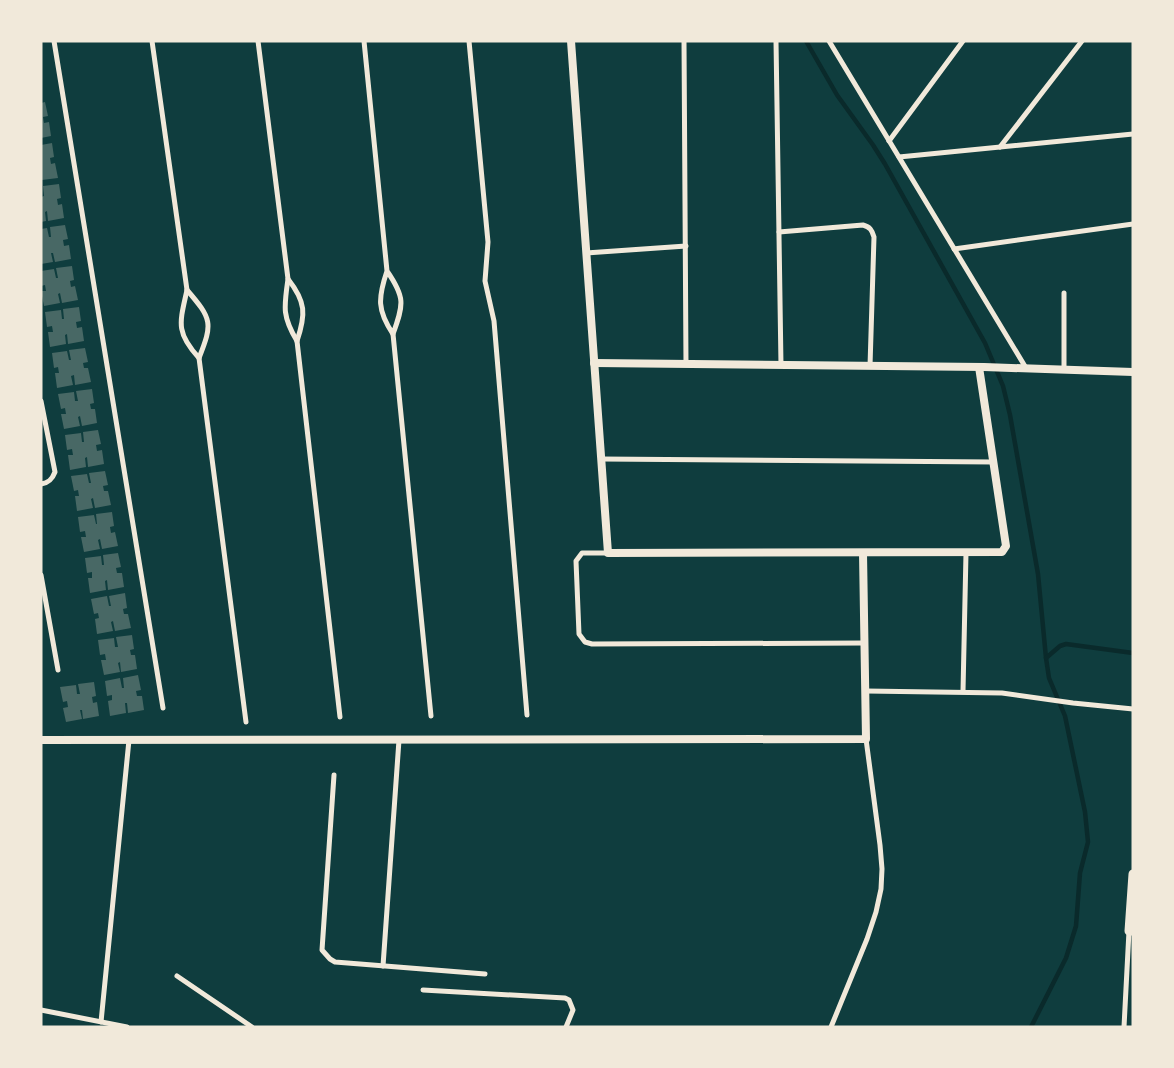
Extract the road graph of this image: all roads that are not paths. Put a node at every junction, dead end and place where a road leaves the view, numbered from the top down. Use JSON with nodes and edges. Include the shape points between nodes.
{"nodes":[{"id":1,"x":54,"y":41,"type":"edge"},
{"id":2,"x":152,"y":41,"type":"edge"},
{"id":3,"x":258,"y":41,"type":"edge"},
{"id":4,"x":364,"y":41,"type":"edge"},
{"id":5,"x":469,"y":41,"type":"edge"},
{"id":6,"x":571,"y":41,"type":"edge"},
{"id":7,"x":684,"y":41,"type":"edge"},
{"id":8,"x":776,"y":41,"type":"edge"},
{"id":9,"x":963,"y":41,"type":"edge"},
{"id":10,"x":1082,"y":41,"type":"edge"},
{"id":11,"x":831,"y":42,"type":"edge"},
{"id":12,"x":1133,"y":134,"type":"edge"},
{"id":13,"x":889,"y":141,"type":"junction"},
{"id":14,"x":1000,"y":147,"type":"junction"},
{"id":15,"x":899,"y":157,"type":"junction"},
{"id":16,"x":1133,"y":224,"type":"edge"},
{"id":17,"x":779,"y":232,"type":"junction"},
{"id":18,"x":686,"y":246,"type":"junction"},
{"id":19,"x":954,"y":249,"type":"junction"},
{"id":20,"x":586,"y":253,"type":"junction"},
{"id":21,"x":388,"y":271,"type":"junction"},
{"id":22,"x":288,"y":278,"type":"junction"},
{"id":23,"x":187,"y":290,"type":"junction"},
{"id":24,"x":1064,"y":293,"type":"dead end"},
{"id":25,"x":393,"y":334,"type":"junction"},
{"id":26,"x":297,"y":341,"type":"junction"},
{"id":27,"x":199,"y":358,"type":"junction"},
{"id":28,"x":594,"y":363,"type":"junction"},
{"id":29,"x":686,"y":364,"type":"junction"},
{"id":30,"x":781,"y":365,"type":"junction"},
{"id":31,"x":870,"y":366,"type":"junction"},
{"id":32,"x":982,"y":367,"type":"junction"},
{"id":33,"x":1026,"y":368,"type":"junction"},
{"id":34,"x":1064,"y":370,"type":"junction"},
{"id":35,"x":1133,"y":372,"type":"edge"},
{"id":36,"x":41,"y":401,"type":"edge"},
{"id":37,"x":601,"y":459,"type":"junction"},
{"id":38,"x":994,"y":462,"type":"junction"},
{"id":39,"x":41,"y":484,"type":"edge"},
{"id":40,"x":608,"y":553,"type":"junction"},
{"id":41,"x":863,"y":553,"type":"junction"},
{"id":42,"x":966,"y":553,"type":"junction"},
{"id":43,"x":41,"y":574,"type":"edge"},
{"id":44,"x":865,"y":643,"type":"junction"},
{"id":45,"x":58,"y":670,"type":"dead end"},
{"id":46,"x":866,"y":690,"type":"junction"},
{"id":47,"x":963,"y":692,"type":"junction"},
{"id":48,"x":163,"y":708,"type":"dead end"},
{"id":49,"x":1133,"y":709,"type":"edge"},
{"id":50,"x":527,"y":715,"type":"dead end"},
{"id":51,"x":432,"y":716,"type":"dead end"},
{"id":52,"x":340,"y":717,"type":"dead end"},
{"id":53,"x":246,"y":722,"type":"dead end"},
{"id":54,"x":41,"y":740,"type":"edge"},
{"id":55,"x":129,"y":740,"type":"junction"},
{"id":56,"x":399,"y":740,"type":"junction"},
{"id":57,"x":866,"y":740,"type":"junction"},
{"id":58,"x":334,"y":775,"type":"dead end"},
{"id":59,"x":1133,"y":874,"type":"edge"},
{"id":60,"x":1131,"y":931,"type":"edge"},
{"id":61,"x":383,"y":966,"type":"junction"},
{"id":62,"x":485,"y":974,"type":"dead end"},
{"id":63,"x":177,"y":976,"type":"dead end"},
{"id":64,"x":423,"y":990,"type":"dead end"},
{"id":65,"x":41,"y":1010,"type":"edge"},
{"id":66,"x":101,"y":1022,"type":"junction"},
{"id":67,"x":1133,"y":1025,"type":"edge"},
{"id":68,"x":1124,"y":1026,"type":"edge"},
{"id":69,"x":127,"y":1027,"type":"edge"},
{"id":70,"x":252,"y":1027,"type":"edge"},
{"id":71,"x":566,"y":1027,"type":"edge"},
{"id":72,"x":831,"y":1027,"type":"edge"}],
"edges":[{"from":1,"to":48,"type":"street"},
{"from":2,"to":23,"type":"street"},
{"from":3,"to":22,"type":"street"},
{"from":4,"to":21,"type":"street"},
{"from":5,"to":50,"type":"street","via":[[488,242],[485,281],[494,321]]},
{"from":6,"to":20,"type":"street"},
{"from":7,"to":18,"type":"street"},
{"from":8,"to":17,"type":"street"},
{"from":9,"to":13,"type":"street"},
{"from":10,"to":14,"type":"street"},
{"from":11,"to":13,"type":"street"},
{"from":12,"to":14,"type":"street"},
{"from":13,"to":15,"type":"street"},
{"from":14,"to":15,"type":"street"},
{"from":15,"to":19,"type":"street"},
{"from":16,"to":19,"type":"street"},
{"from":17,"to":30,"type":"street"},
{"from":17,"to":31,"type":"street","via":[[863,225],[872,230]]},
{"from":18,"to":20,"type":"street"},
{"from":18,"to":29,"type":"street"},
{"from":19,"to":33,"type":"street"},
{"from":20,"to":28,"type":"street"},
{"from":21,"to":25,"type":"street","via":[[380,305],[382,316]]},
{"from":21,"to":25,"type":"street","via":[[401,295]]},
{"from":22,"to":26,"type":"street","via":[[285,315]]},
{"from":22,"to":26,"type":"street","via":[[302,300],[304,314]]},
{"from":23,"to":27,"type":"street","via":[[180,323],[183,336]]},
{"from":23,"to":27,"type":"street","via":[[208,318],[209,329]]},
{"from":24,"to":34,"type":"street"},
{"from":25,"to":51,"type":"street"},
{"from":26,"to":52,"type":"street"},
{"from":27,"to":53,"type":"street"},
{"from":28,"to":29,"type":"street"},
{"from":28,"to":37,"type":"street"},
{"from":29,"to":30,"type":"street"},
{"from":30,"to":31,"type":"street"},
{"from":31,"to":32,"type":"street"},
{"from":32,"to":33,"type":"street"},
{"from":32,"to":38,"type":"street"},
{"from":33,"to":34,"type":"street"},
{"from":34,"to":35,"type":"street"},
{"from":36,"to":39,"type":"street","via":[[55,472],[47,483]]},
{"from":37,"to":38,"type":"street"},
{"from":37,"to":40,"type":"street"},
{"from":38,"to":42,"type":"street","via":[[1005,550]]},
{"from":40,"to":41,"type":"street"},
{"from":40,"to":44,"type":"street","via":[[582,553],[576,561],[579,634],[585,642],[680,645]]},
{"from":41,"to":42,"type":"street"},
{"from":41,"to":44,"type":"street"},
{"from":42,"to":47,"type":"street"},
{"from":43,"to":45,"type":"street"},
{"from":44,"to":46,"type":"street"},
{"from":46,"to":47,"type":"street"},
{"from":46,"to":57,"type":"street"},
{"from":47,"to":49,"type":"street","via":[[1002,693]]},
{"from":54,"to":55,"type":"street"},
{"from":55,"to":56,"type":"street"},
{"from":55,"to":66,"type":"street"},
{"from":56,"to":57,"type":"street"},
{"from":56,"to":61,"type":"street"},
{"from":57,"to":72,"type":"street","via":[[880,845],[881,889],[867,939]]},
{"from":58,"to":61,"type":"street","via":[[322,950],[335,962]]},
{"from":59,"to":60,"type":"main road"},
{"from":60,"to":68,"type":"street"},
{"from":61,"to":62,"type":"street"},
{"from":63,"to":70,"type":"street"},
{"from":64,"to":71,"type":"street","via":[[565,998],[573,1010]]},
{"from":65,"to":66,"type":"street"},
{"from":66,"to":69,"type":"street"},
{"from":67,"to":68,"type":"street"}]}
